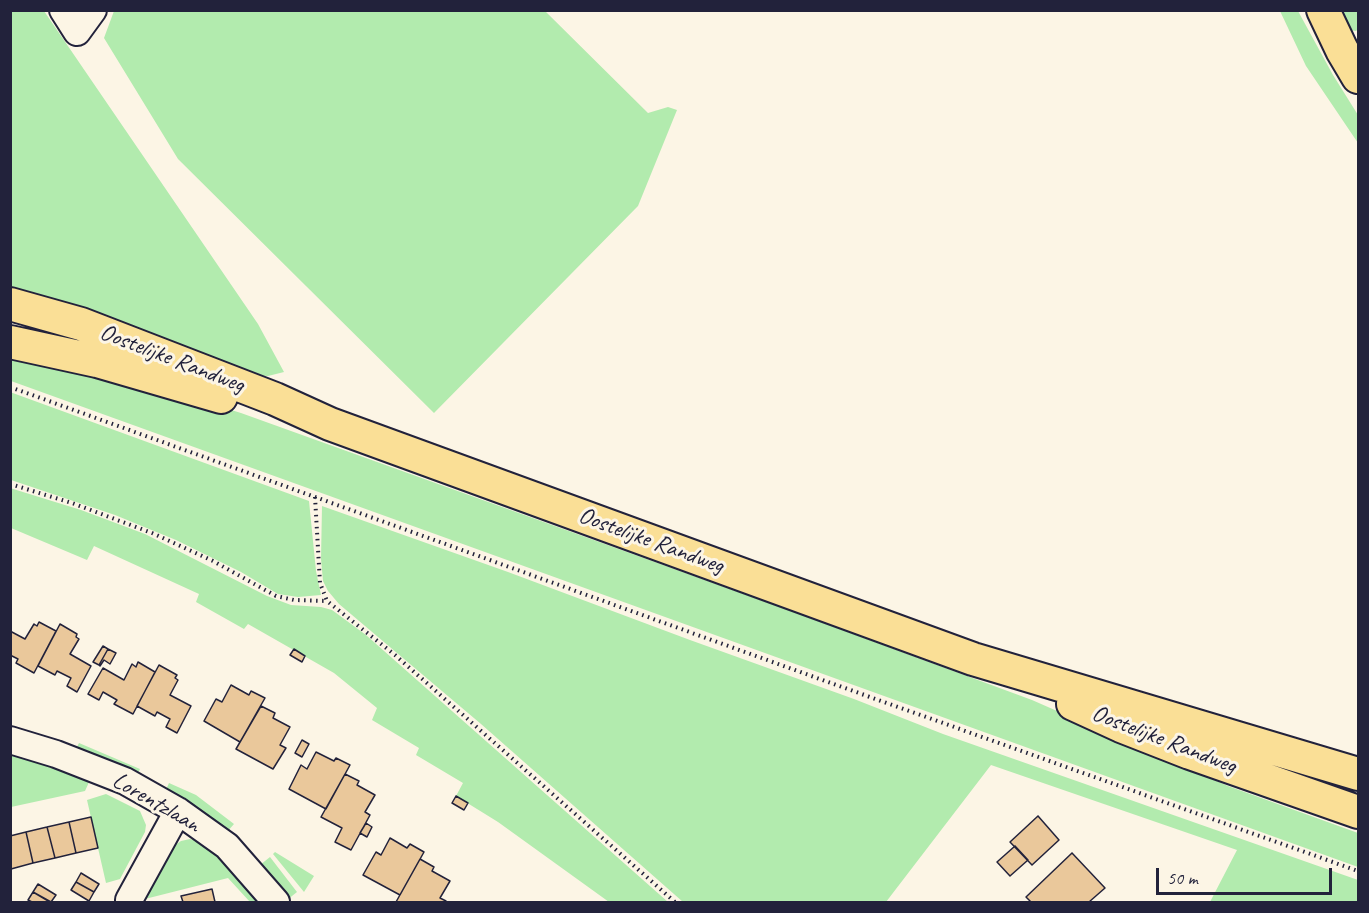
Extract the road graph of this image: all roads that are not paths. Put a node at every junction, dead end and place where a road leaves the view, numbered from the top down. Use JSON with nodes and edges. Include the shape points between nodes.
{"nodes":[{"id":1,"x":63,"y":10,"type":"edge"},
{"id":2,"x":93,"y":10,"type":"edge"},
{"id":3,"x":1323,"y":10,"type":"edge"},
{"id":4,"x":1359,"y":77,"type":"edge"},
{"id":5,"x":10,"y":304,"type":"edge"},
{"id":6,"x":10,"y":342,"type":"edge"},
{"id":7,"x":330,"y":424,"type":"junction"},
{"id":8,"x":973,"y":658,"type":"junction"},
{"id":9,"x":10,"y":740,"type":"edge"},
{"id":10,"x":1359,"y":774,"type":"edge"},
{"id":11,"x":178,"y":811,"type":"junction"},
{"id":12,"x":1359,"y":812,"type":"edge"},
{"id":13,"x":126,"y":902,"type":"edge"},
{"id":14,"x":276,"y":903,"type":"edge"}],
"edges":[{"from":1,"to":2,"type":"street","via":[[77,32]]},
{"from":3,"to":4,"type":"main road"},
{"from":5,"to":7,"type":"main road","name":"Oostelijke Randweg","via":[[141,346]]},
{"from":6,"to":7,"type":"main road","name":"Oostelijke Randweg","via":[[97,361],[265,410]]},
{"from":7,"to":8,"type":"main road","name":"Oostelijke Randweg"},
{"from":8,"to":10,"type":"main road","name":"Oostelijke Randweg"},
{"from":8,"to":12,"type":"main road","name":"Oostelijke Randweg","via":[[1121,726]]},
{"from":9,"to":11,"type":"street","name":"Lorentzlaan","via":[[125,782]]},
{"from":11,"to":13,"type":"street"},
{"from":11,"to":14,"type":"street","name":"Lorentzlaan","via":[[227,846]]}]}
